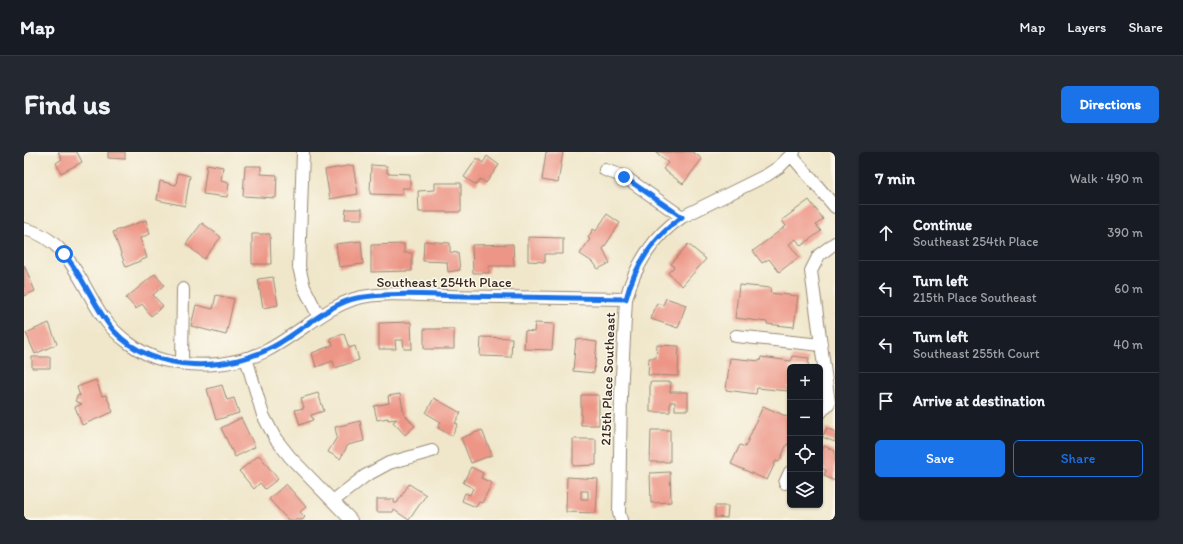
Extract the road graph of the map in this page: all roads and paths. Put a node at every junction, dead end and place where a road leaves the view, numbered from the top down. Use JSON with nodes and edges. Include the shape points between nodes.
{"nodes":[{"id":1,"x":303,"y":152,"type":"edge"},
{"id":2,"x":793,"y":154,"type":"edge"},
{"id":3,"x":605,"y":170,"type":"dead end"},
{"id":4,"x":835,"y":207,"type":"edge"},
{"id":5,"x":682,"y":217,"type":"junction"},
{"id":6,"x":24,"y":229,"type":"edge"},
{"id":7,"x":835,"y":243,"type":"edge"},
{"id":8,"x":183,"y":289,"type":"dead end"},
{"id":9,"x":626,"y":299,"type":"junction"},
{"id":10,"x":319,"y":317,"type":"junction"},
{"id":11,"x":736,"y":336,"type":"dead end"},
{"id":12,"x":821,"y":345,"type":"junction"},
{"id":13,"x":246,"y":358,"type":"junction"},
{"id":14,"x":182,"y":364,"type":"junction"},
{"id":15,"x":832,"y":405,"type":"edge"},
{"id":16,"x":823,"y":411,"type":"edge"},
{"id":17,"x":432,"y":451,"type":"dead end"},
{"id":18,"x":333,"y":501,"type":"junction"},
{"id":19,"x":351,"y":520,"type":"edge"},
{"id":20,"x":620,"y":520,"type":"edge"}],
"edges":[{"from":1,"to":10,"type":"street","via":[[299,267],[304,287]]},
{"from":2,"to":4,"type":"street"},
{"from":2,"to":5,"type":"street","name":"215th Place Southeast","via":[[767,175]]},
{"from":3,"to":5,"type":"street","via":[[624,177]]},
{"from":5,"to":9,"type":"street","name":"215th Place Southeast","via":[[669,225],[653,245],[637,269]]},
{"from":6,"to":14,"type":"street","name":"Southeast 254th Place","via":[[48,239],[73,264],[103,317],[122,339],[162,360]]},
{"from":7,"to":12,"type":"street","via":[[819,255],[811,271]]},
{"from":8,"to":14,"type":"street"},
{"from":9,"to":10,"type":"street","name":"Southeast 254th Place","via":[[381,296],[356,298]]},
{"from":9,"to":20,"type":"street","name":"215th Place Southeast","via":[[621,395]]},
{"from":10,"to":13,"type":"street","name":"Southeast 254th Place","via":[[266,351]]},
{"from":11,"to":12,"type":"street"},
{"from":12,"to":15,"type":"street"},
{"from":13,"to":14,"type":"street","name":"Southeast 254th Place","via":[[218,364]]},
{"from":13,"to":18,"type":"street","via":[[263,415],[274,438]]},
{"from":15,"to":16,"type":"street"},
{"from":17,"to":18,"type":"street","via":[[389,463],[365,476]]},
{"from":18,"to":19,"type":"street"}]}
